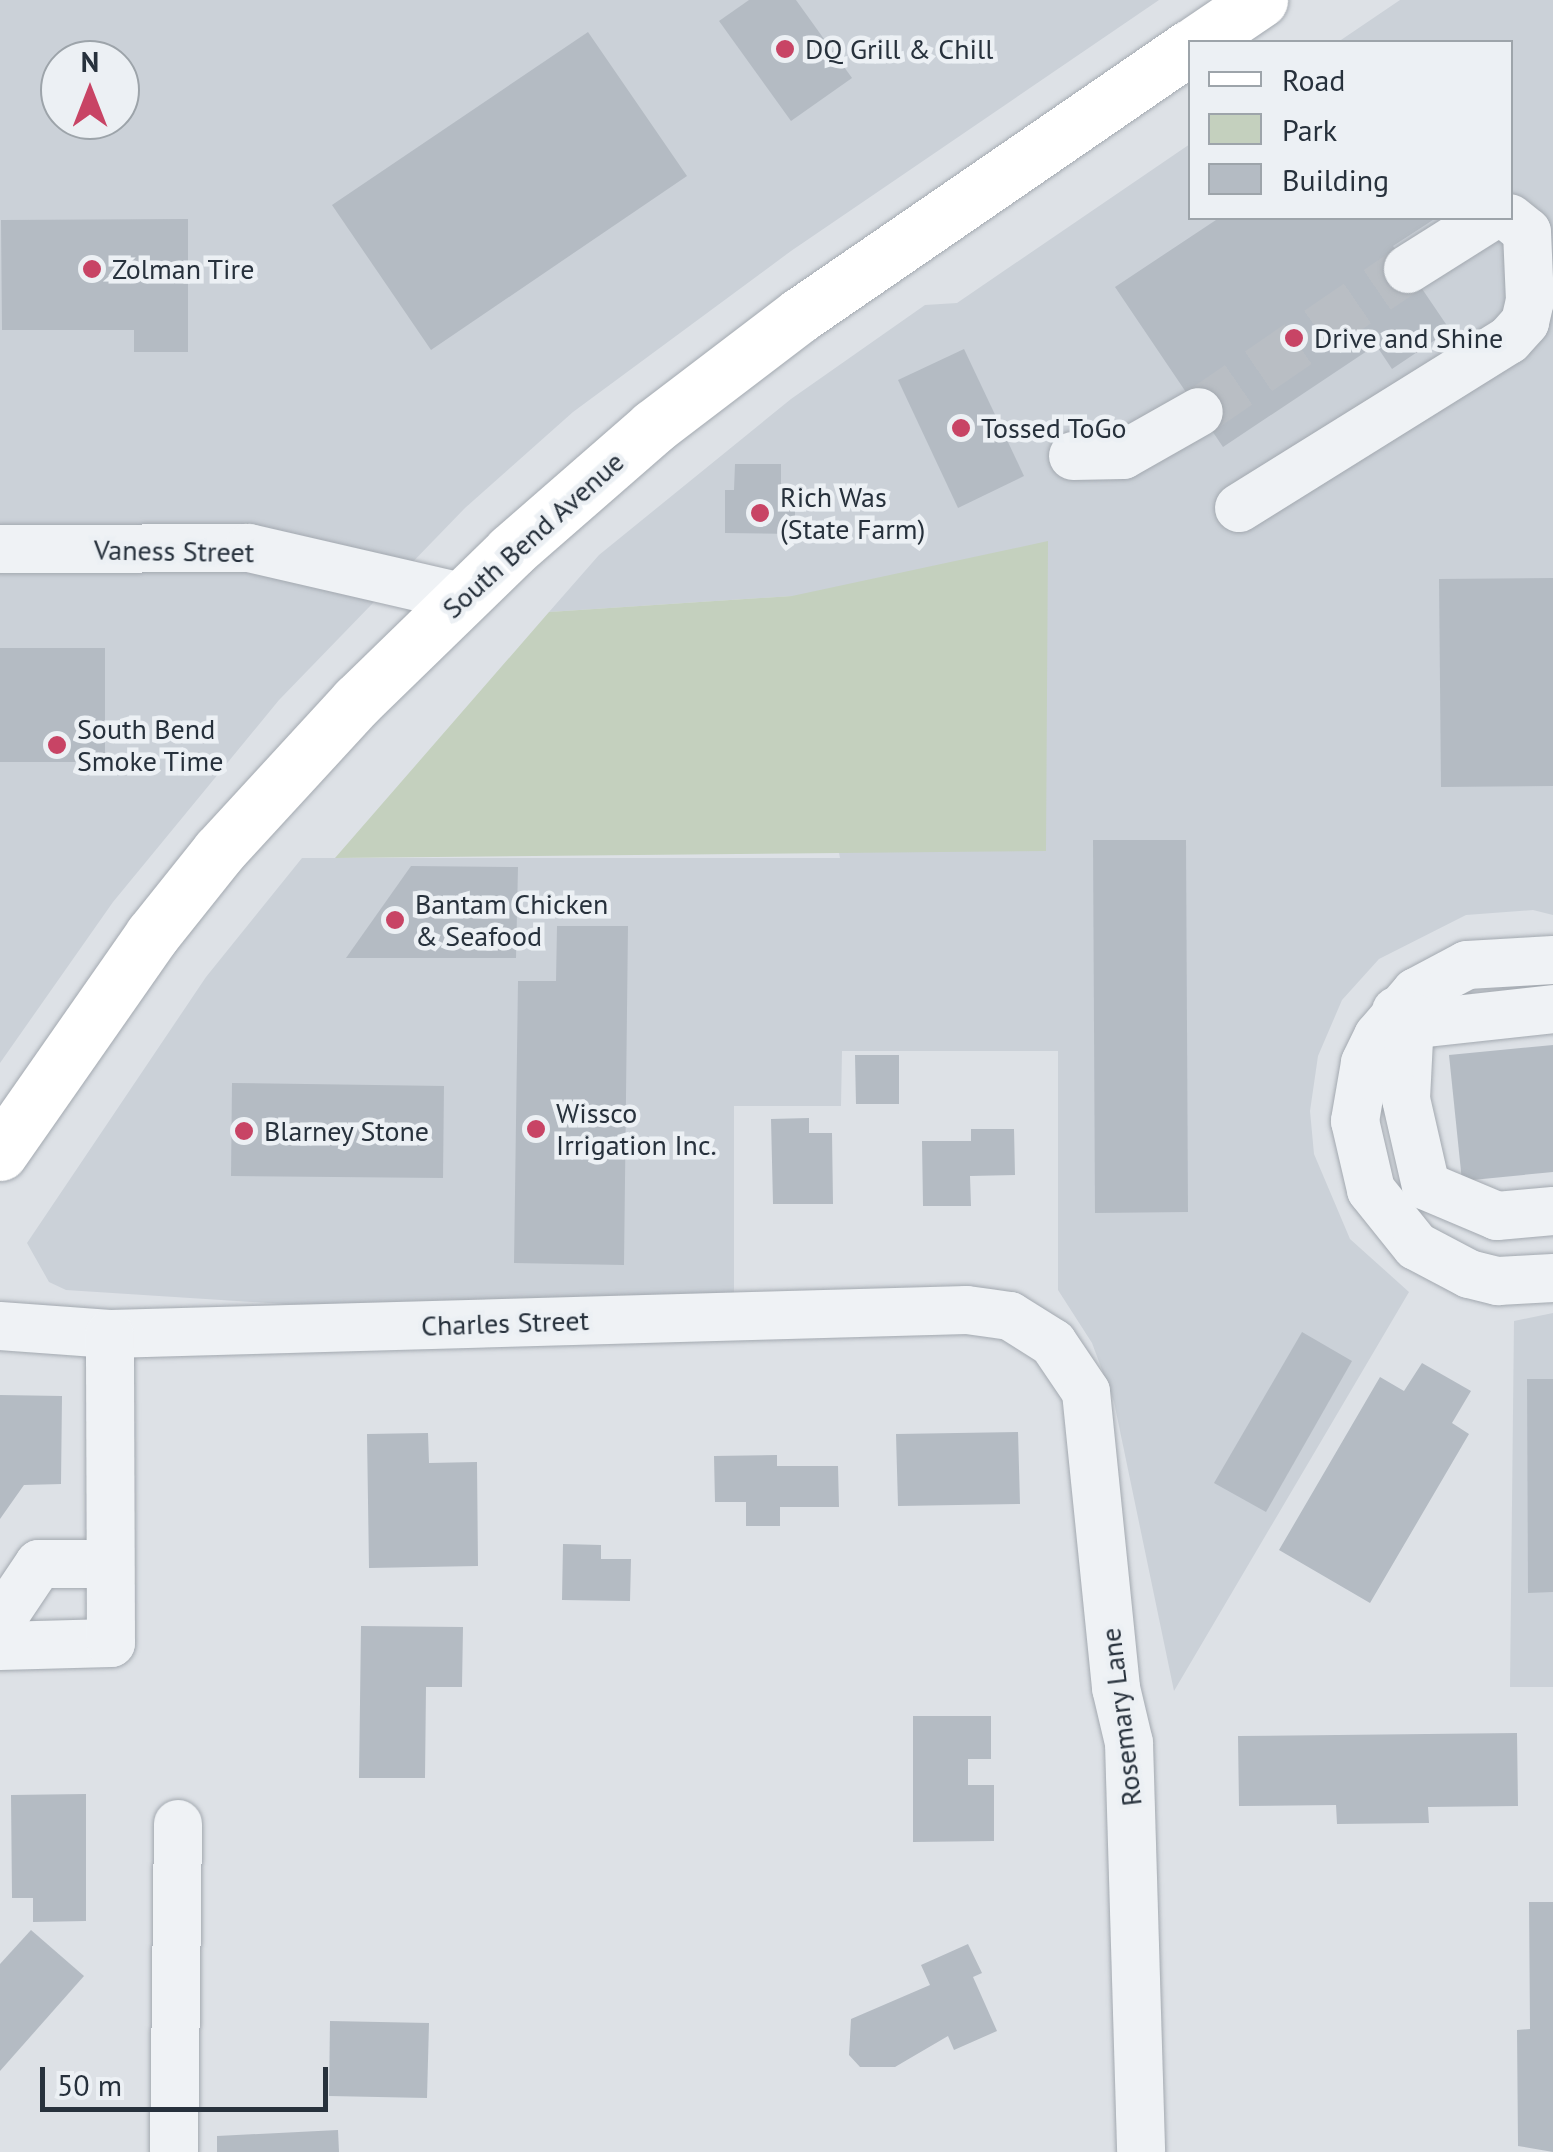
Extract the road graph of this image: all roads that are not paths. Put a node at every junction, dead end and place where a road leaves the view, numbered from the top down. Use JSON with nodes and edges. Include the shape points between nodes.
{"nodes":[{"id":1,"x":1260,"y":0,"type":"edge"},
{"id":2,"x":1201,"y":40,"type":"edge"},
{"id":3,"x":1188,"y":48,"type":"edge"},
{"id":4,"x":1486,"y":220,"type":"edge"},
{"id":5,"x":1512,"y":220,"type":"edge"},
{"id":6,"x":1408,"y":269,"type":"tunnel mouth"},
{"id":7,"x":1199,"y":412,"type":"tunnel mouth"},
{"id":8,"x":1073,"y":456,"type":"dead end"},
{"id":9,"x":1238,"y":508,"type":"dead end"},
{"id":10,"x":0,"y":549,"type":"edge"},
{"id":11,"x":462,"y":598,"type":"junction"},
{"id":12,"x":1553,"y":960,"type":"edge"},
{"id":13,"x":1553,"y":1009,"type":"edge"},
{"id":14,"x":1403,"y":1016,"type":"junction"},
{"id":15,"x":0,"y":1153,"type":"edge"},
{"id":16,"x":1426,"y":1186,"type":"junction"},
{"id":17,"x":1553,"y":1211,"type":"edge"},
{"id":18,"x":1394,"y":1226,"type":"junction"},
{"id":19,"x":1553,"y":1278,"type":"edge"},
{"id":20,"x":1010,"y":1316,"type":"joint"},
{"id":21,"x":0,"y":1326,"type":"edge"},
{"id":22,"x":110,"y":1334,"type":"junction"},
{"id":23,"x":110,"y":1564,"type":"junction"},
{"id":24,"x":0,"y":1622,"type":"edge"},
{"id":25,"x":0,"y":1646,"type":"edge"},
{"id":26,"x":178,"y":1824,"type":"dead end"},
{"id":27,"x":174,"y":2152,"type":"edge"},
{"id":28,"x":1141,"y":2152,"type":"edge"}],
"edges":[{"from":1,"to":2,"type":"main road"},
{"from":3,"to":11,"type":"main road","name":"South Bend Avenue","via":[[800,315],[653,427]]},
{"from":4,"to":6,"type":"street"},
{"from":5,"to":9,"type":"street","via":[[1527,232],[1530,301],[1525,322],[1508,340]]},
{"from":7,"to":8,"type":"street","via":[[1123,454]]},
{"from":10,"to":11,"type":"street","name":"Vaness Street","via":[[249,548]]},
{"from":11,"to":15,"type":"main road","name":"South Bend Avenue","via":[[219,851],[152,934]]},
{"from":12,"to":14,"type":"street","via":[[1467,964]]},
{"from":13,"to":14,"type":"street"},
{"from":14,"to":16,"type":"street","via":[[1406,1098]]},
{"from":14,"to":18,"type":"street","via":[[1365,1063],[1355,1121],[1371,1190]]},
{"from":16,"to":17,"type":"street","via":[[1498,1216]]},
{"from":16,"to":18,"type":"street"},
{"from":18,"to":19,"type":"street","via":[[1469,1274]]},
{"from":20,"to":22,"type":"street","name":"Charles Street","via":[[867,1311]]},
{"from":20,"to":28,"type":"street","name":"Rosemary Lane","via":[[1053,1343],[1086,1392],[1116,1688],[1129,1742]]},
{"from":21,"to":22,"type":"street","name":"Charles Street"},
{"from":22,"to":23,"type":"street"},
{"from":23,"to":24,"type":"street","via":[[40,1564]]},
{"from":23,"to":25,"type":"street","via":[[112,1643]]},
{"from":26,"to":27,"type":"street"}]}
